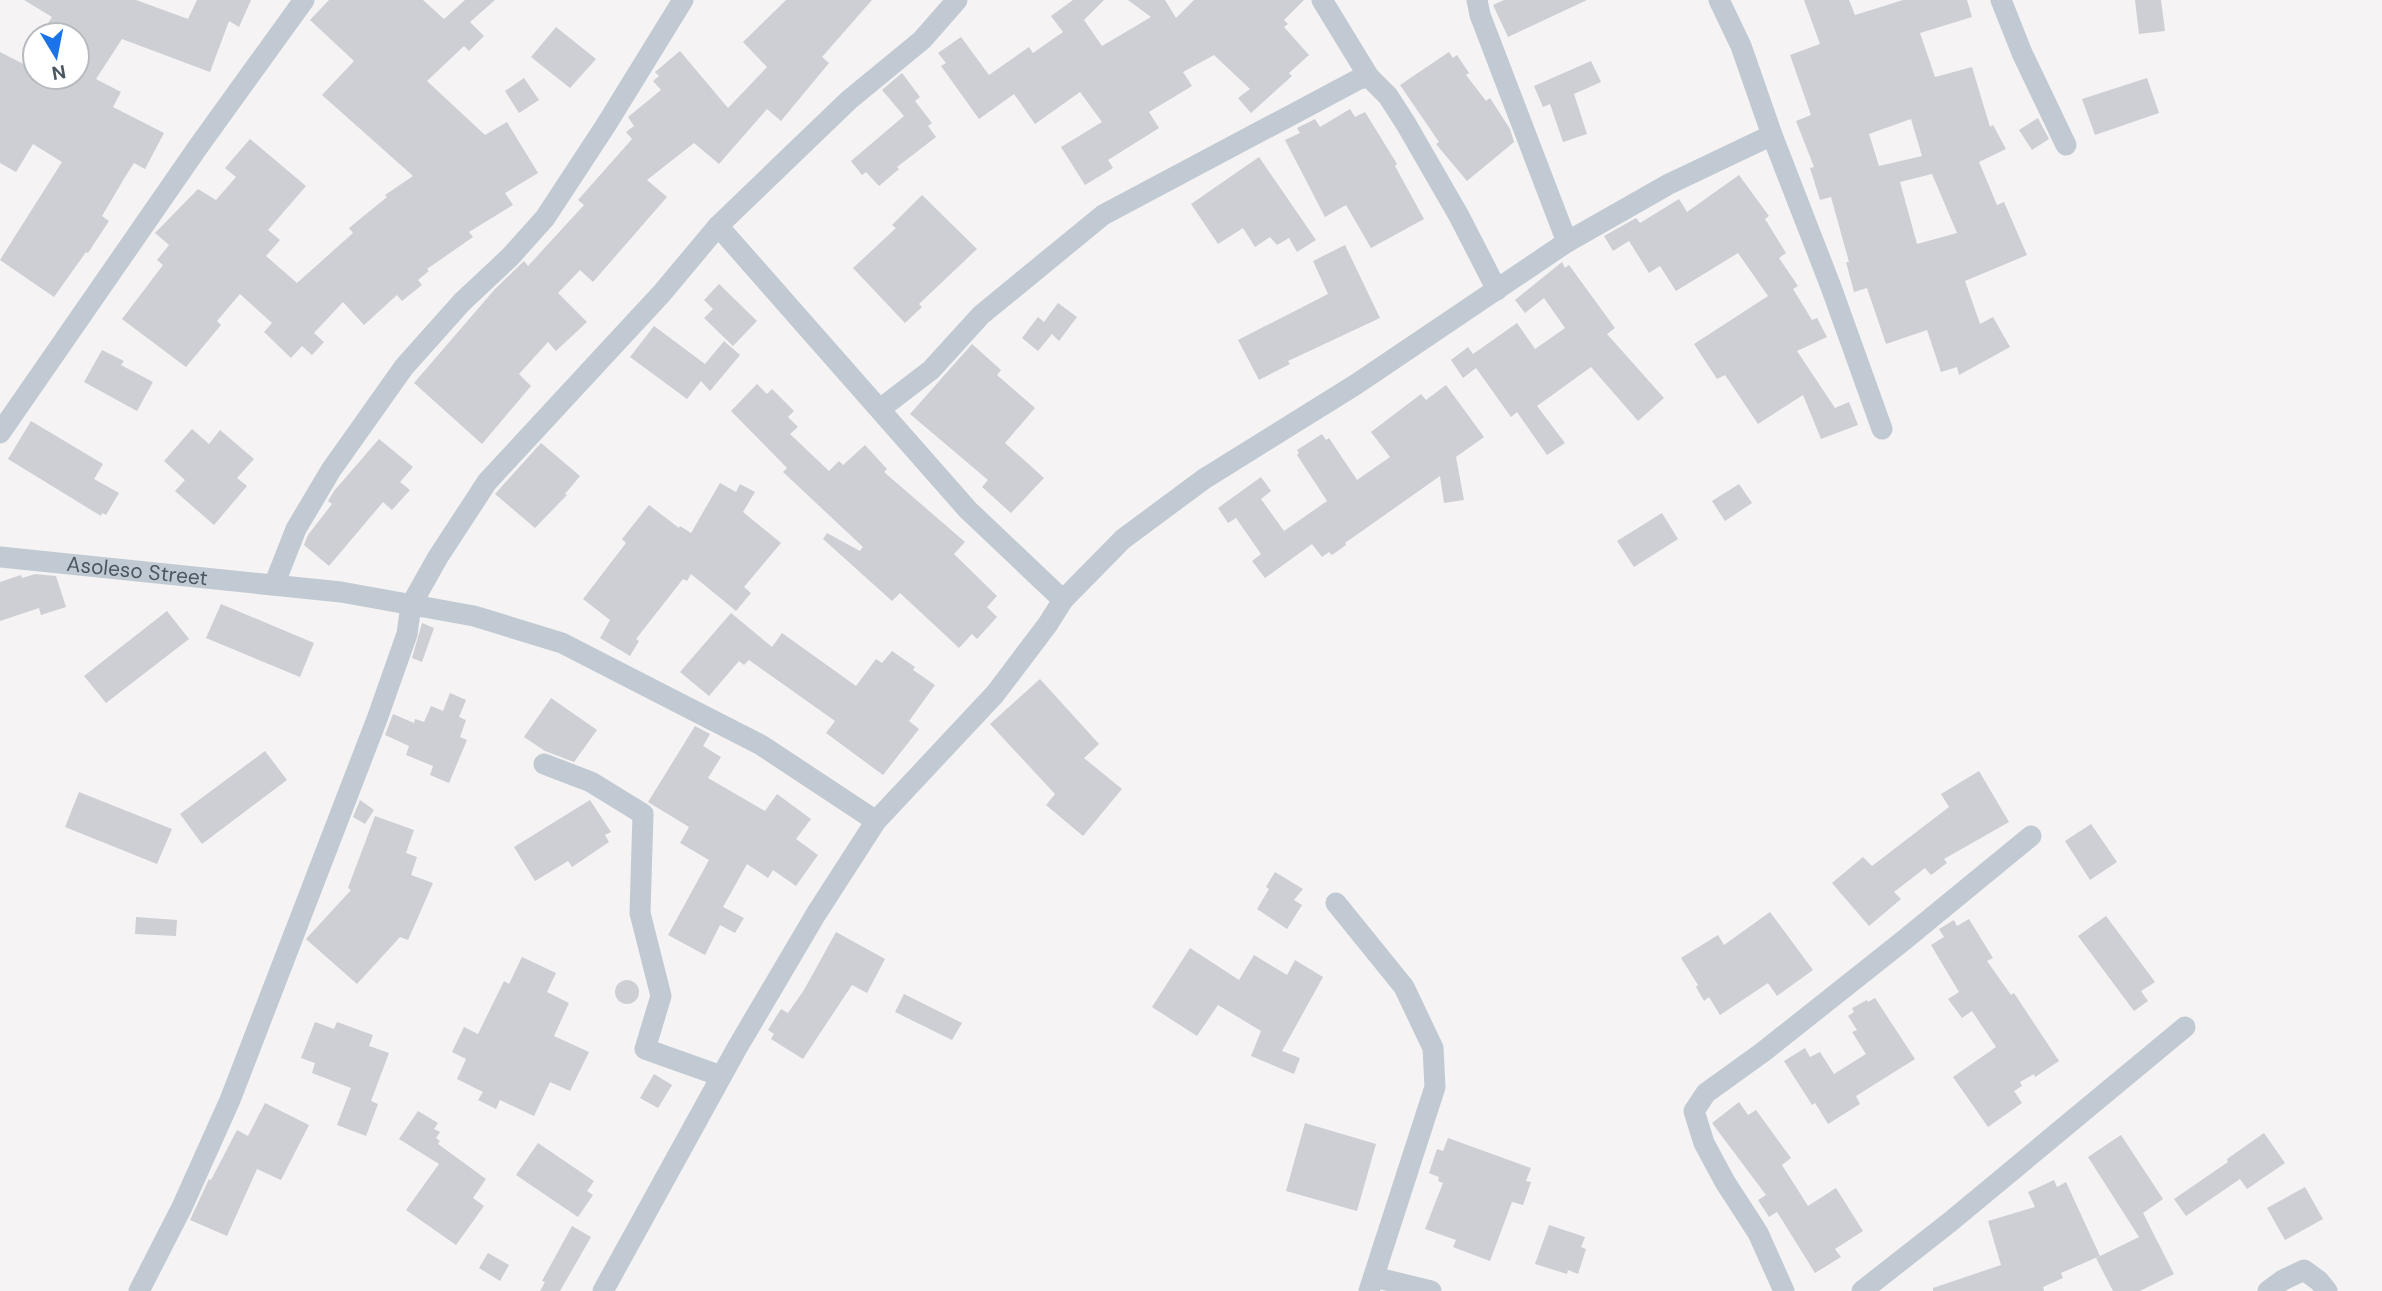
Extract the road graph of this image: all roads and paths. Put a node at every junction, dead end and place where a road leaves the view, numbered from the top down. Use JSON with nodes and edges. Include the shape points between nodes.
{"nodes":[{"id":1,"x":304,"y":0,"type":"edge"},
{"id":2,"x":683,"y":0,"type":"edge"},
{"id":3,"x":957,"y":0,"type":"edge"},
{"id":4,"x":1322,"y":0,"type":"edge"},
{"id":5,"x":1476,"y":0,"type":"edge"},
{"id":6,"x":1719,"y":0,"type":"edge"},
{"id":7,"x":2001,"y":0,"type":"edge"},
{"id":8,"x":1369,"y":77,"type":"junction"},
{"id":9,"x":1772,"y":135,"type":"junction"},
{"id":10,"x":2066,"y":145,"type":"dead end"},
{"id":11,"x":718,"y":226,"type":"junction"},
{"id":12,"x":1567,"y":242,"type":"junction"},
{"id":13,"x":1497,"y":290,"type":"junction"},
{"id":14,"x":880,"y":409,"type":"junction"},
{"id":15,"x":1882,"y":429,"type":"dead end"},
{"id":16,"x":0,"y":433,"type":"edge"},
{"id":17,"x":0,"y":557,"type":"edge"},
{"id":18,"x":274,"y":585,"type":"junction"},
{"id":19,"x":1063,"y":600,"type":"junction"},
{"id":20,"x":411,"y":605,"type":"junction"},
{"id":21,"x":544,"y":764,"type":"dead end"},
{"id":22,"x":876,"y":821,"type":"junction"},
{"id":23,"x":2031,"y":836,"type":"dead end"},
{"id":24,"x":1336,"y":903,"type":"dead end"},
{"id":25,"x":2185,"y":1027,"type":"dead end"},
{"id":26,"x":721,"y":1076,"type":"junction"},
{"id":27,"x":1372,"y":1284,"type":"edge"},
{"id":28,"x":139,"y":1291,"type":"edge"},
{"id":29,"x":603,"y":1291,"type":"edge"},
{"id":30,"x":1431,"y":1291,"type":"edge"},
{"id":31,"x":1784,"y":1291,"type":"edge"},
{"id":32,"x":1863,"y":1291,"type":"edge"},
{"id":33,"x":2268,"y":1291,"type":"edge"},
{"id":34,"x":2328,"y":1291,"type":"edge"}],
"edges":[{"from":1,"to":16,"type":"street"},
{"from":2,"to":18,"type":"street","via":[[545,218],[404,367],[331,470],[296,529]]},
{"from":3,"to":11,"type":"street","via":[[922,40],[849,100]]},
{"from":4,"to":8,"type":"street"},
{"from":5,"to":12,"type":"street"},
{"from":6,"to":9,"type":"street","via":[[1741,46]]},
{"from":7,"to":10,"type":"street"},
{"from":8,"to":13,"type":"street","via":[[1406,124]]},
{"from":8,"to":14,"type":"street","via":[[1103,215],[981,315],[931,370]]},
{"from":9,"to":12,"type":"street","via":[[1669,184]]},
{"from":9,"to":15,"type":"street"},
{"from":11,"to":14,"type":"street"},
{"from":11,"to":20,"type":"street","via":[[487,482]]},
{"from":12,"to":13,"type":"street"},
{"from":13,"to":19,"type":"street","via":[[1204,479],[1123,538]]},
{"from":14,"to":19,"type":"street","via":[[968,510]]},
{"from":17,"to":18,"type":"street","name":"Asoleso Street"},
{"from":18,"to":20,"type":"street","name":"Asoleso Street"},
{"from":19,"to":22,"type":"street","via":[[995,694]]},
{"from":20,"to":22,"type":"street","name":"Asoleso Street","via":[[474,616],[562,643],[761,744]]},
{"from":20,"to":28,"type":"street","via":[[407,634],[377,719],[230,1100]]},
{"from":21,"to":26,"type":"street","via":[[591,782],[643,814],[640,913],[660,996],[645,1049]]},
{"from":22,"to":26,"type":"street"},
{"from":23,"to":31,"type":"street","via":[[1903,942],[1706,1093],[1694,1111],[1704,1143],[1758,1233]]},
{"from":24,"to":27,"type":"street","via":[[1405,987],[1433,1048],[1435,1087]]},
{"from":25,"to":32,"type":"street"},
{"from":26,"to":29,"type":"street"},
{"from":27,"to":30,"type":"street"},
{"from":33,"to":34,"type":"street","via":[[2304,1270]]}]}
